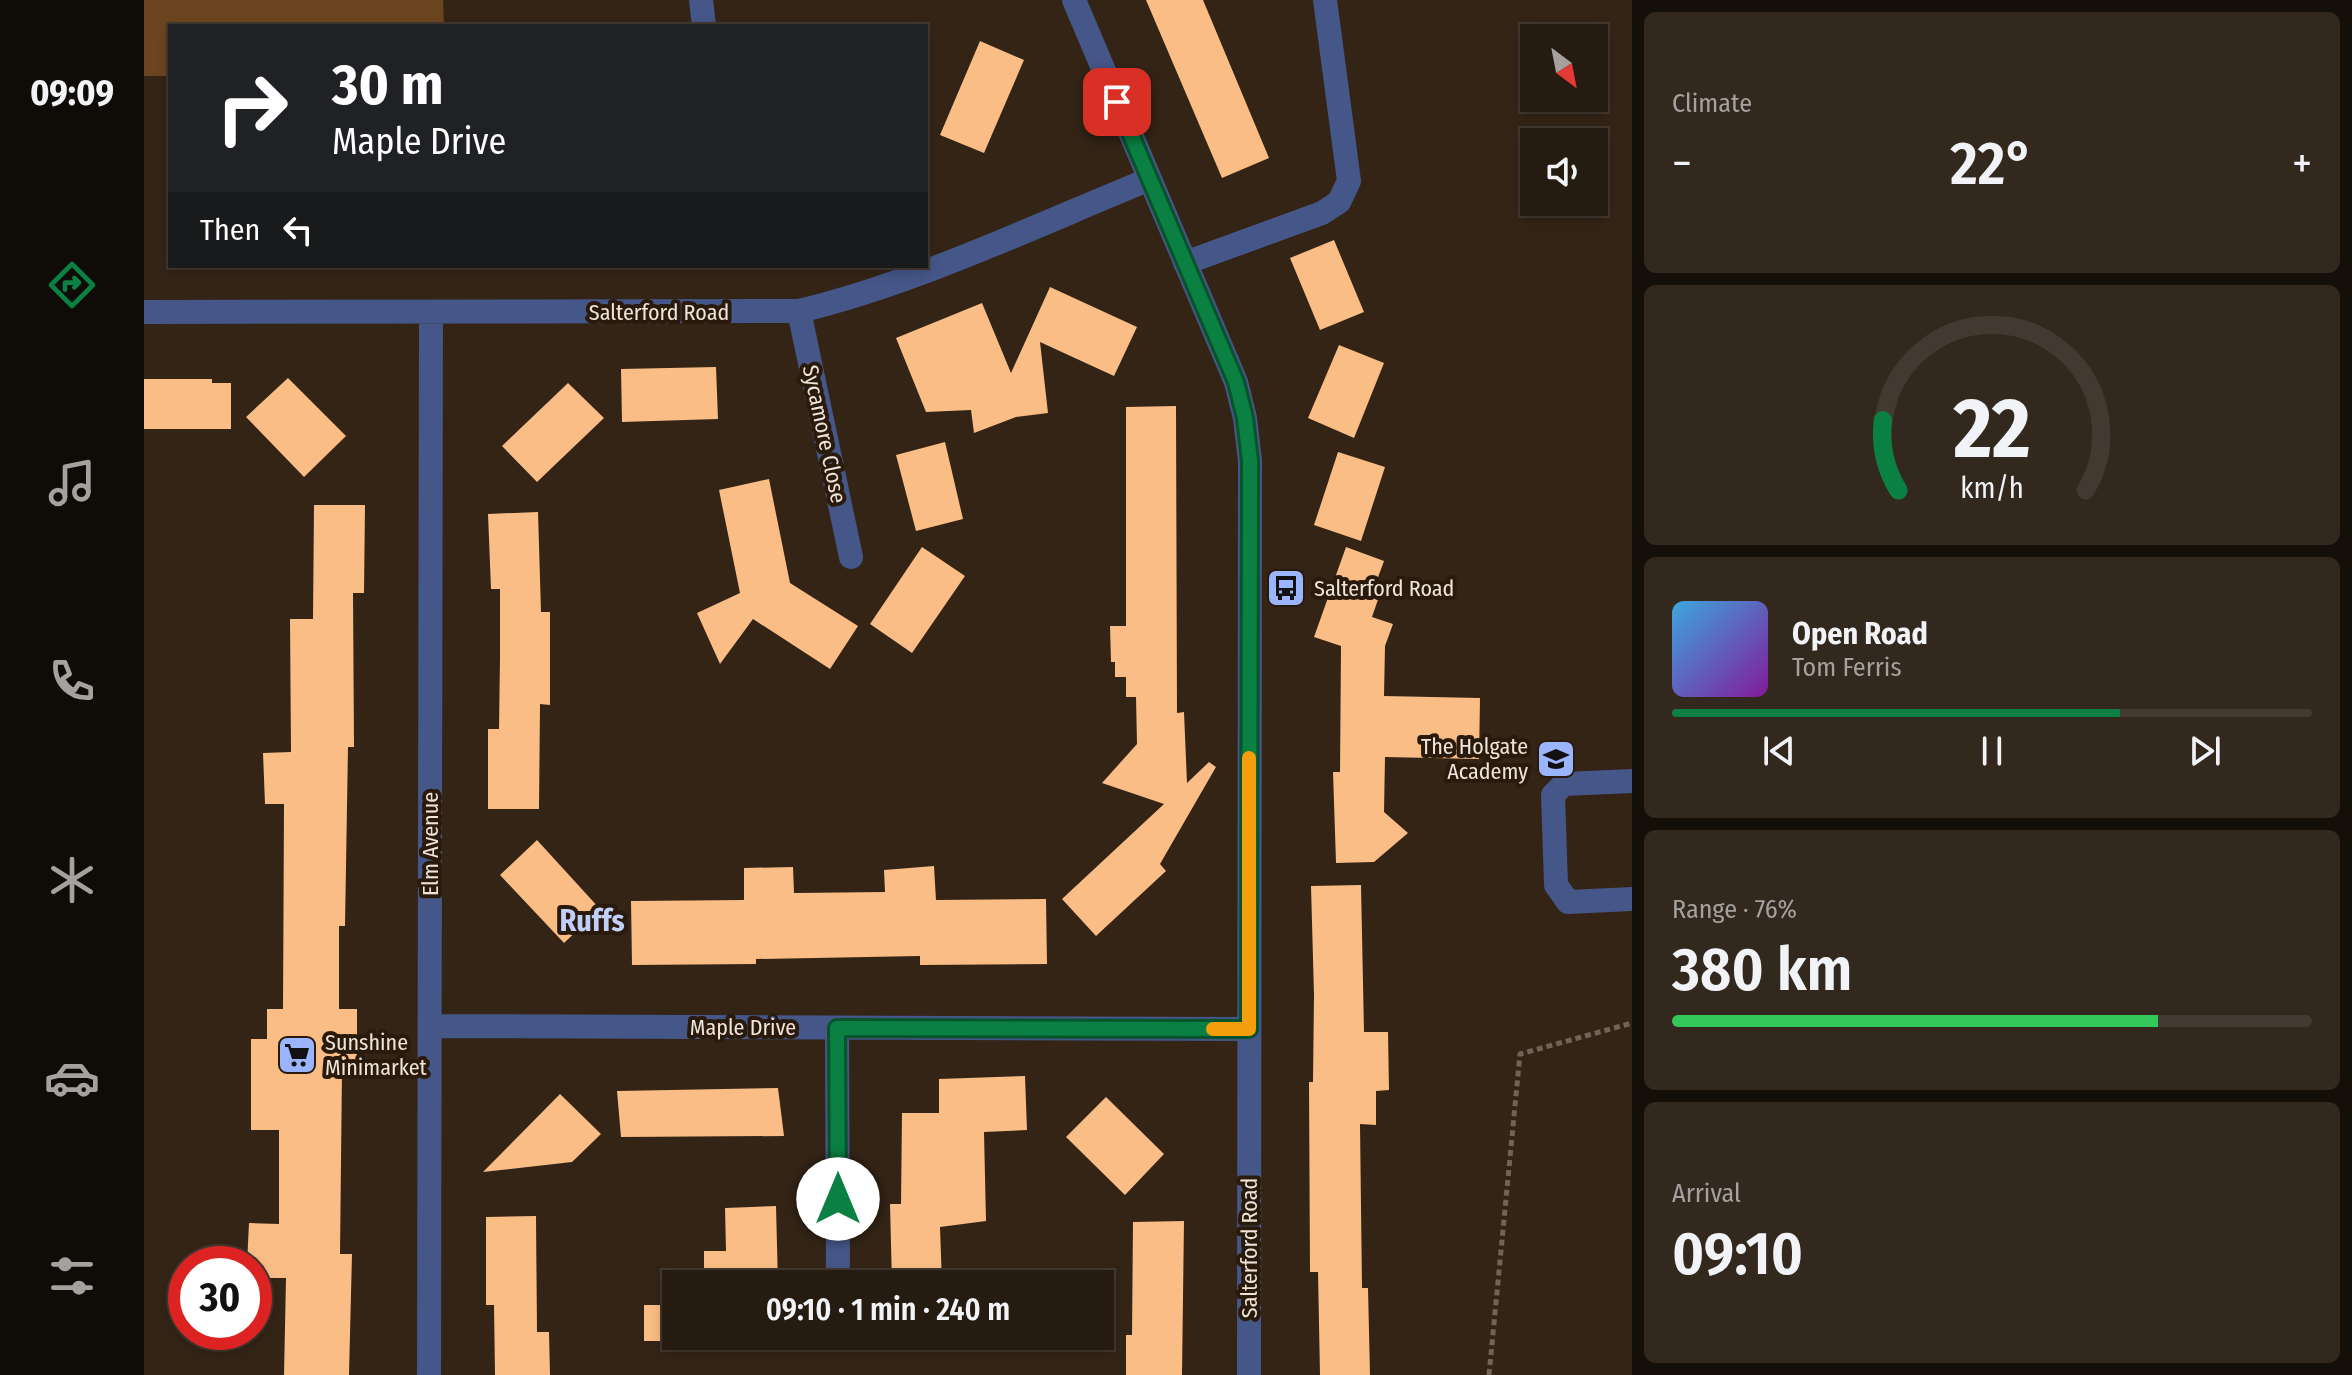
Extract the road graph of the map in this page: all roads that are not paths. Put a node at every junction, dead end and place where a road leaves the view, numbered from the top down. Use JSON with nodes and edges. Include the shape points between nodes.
{"nodes":[{"id":1,"x":701,"y":0,"type":"edge"},
{"id":2,"x":1074,"y":0,"type":"edge"},
{"id":3,"x":1325,"y":0,"type":"edge"},
{"id":4,"x":704,"y":24,"type":"edge"},
{"id":5,"x":1150,"y":179,"type":"junction"},
{"id":6,"x":1185,"y":263,"type":"junction"},
{"id":7,"x":799,"y":311,"type":"junction"},
{"id":8,"x":144,"y":312,"type":"edge"},
{"id":9,"x":431,"y":312,"type":"junction"},
{"id":10,"x":851,"y":557,"type":"dead end"},
{"id":11,"x":1632,"y":781,"type":"edge"},
{"id":12,"x":1632,"y":899,"type":"edge"},
{"id":13,"x":430,"y":1026,"type":"junction"},
{"id":14,"x":837,"y":1028,"type":"junction"},
{"id":15,"x":1249,"y":1029,"type":"junction"},
{"id":16,"x":838,"y":1270,"type":"edge"},
{"id":17,"x":429,"y":1375,"type":"edge"},
{"id":18,"x":1249,"y":1375,"type":"edge"}],
"edges":[{"from":1,"to":4,"type":"street"},
{"from":2,"to":5,"type":"street","name":"Salterford Road"},
{"from":3,"to":6,"type":"street","via":[[1349,181],[1339,202]]},
{"from":5,"to":6,"type":"street","name":"Salterford Road"},
{"from":5,"to":7,"type":"street","name":"Salterford Road","via":[[922,272]]},
{"from":6,"to":15,"type":"street","name":"Salterford Road","via":[[1236,382],[1250,461]]},
{"from":7,"to":9,"type":"street","name":"Salterford Road"},
{"from":7,"to":10,"type":"street","name":"Sycamore Close"},
{"from":8,"to":9,"type":"street","name":"Salterford Road"},
{"from":9,"to":13,"type":"street","name":"Elm Avenue"},
{"from":11,"to":12,"type":"street","via":[[1564,784],[1553,795],[1556,885],[1568,902]]},
{"from":13,"to":14,"type":"street","name":"Maple Drive"},
{"from":13,"to":17,"type":"street","name":"Elm Avenue"},
{"from":14,"to":15,"type":"street","name":"Maple Drive"},
{"from":14,"to":16,"type":"street"},
{"from":15,"to":18,"type":"street","name":"Salterford Road"}]}
